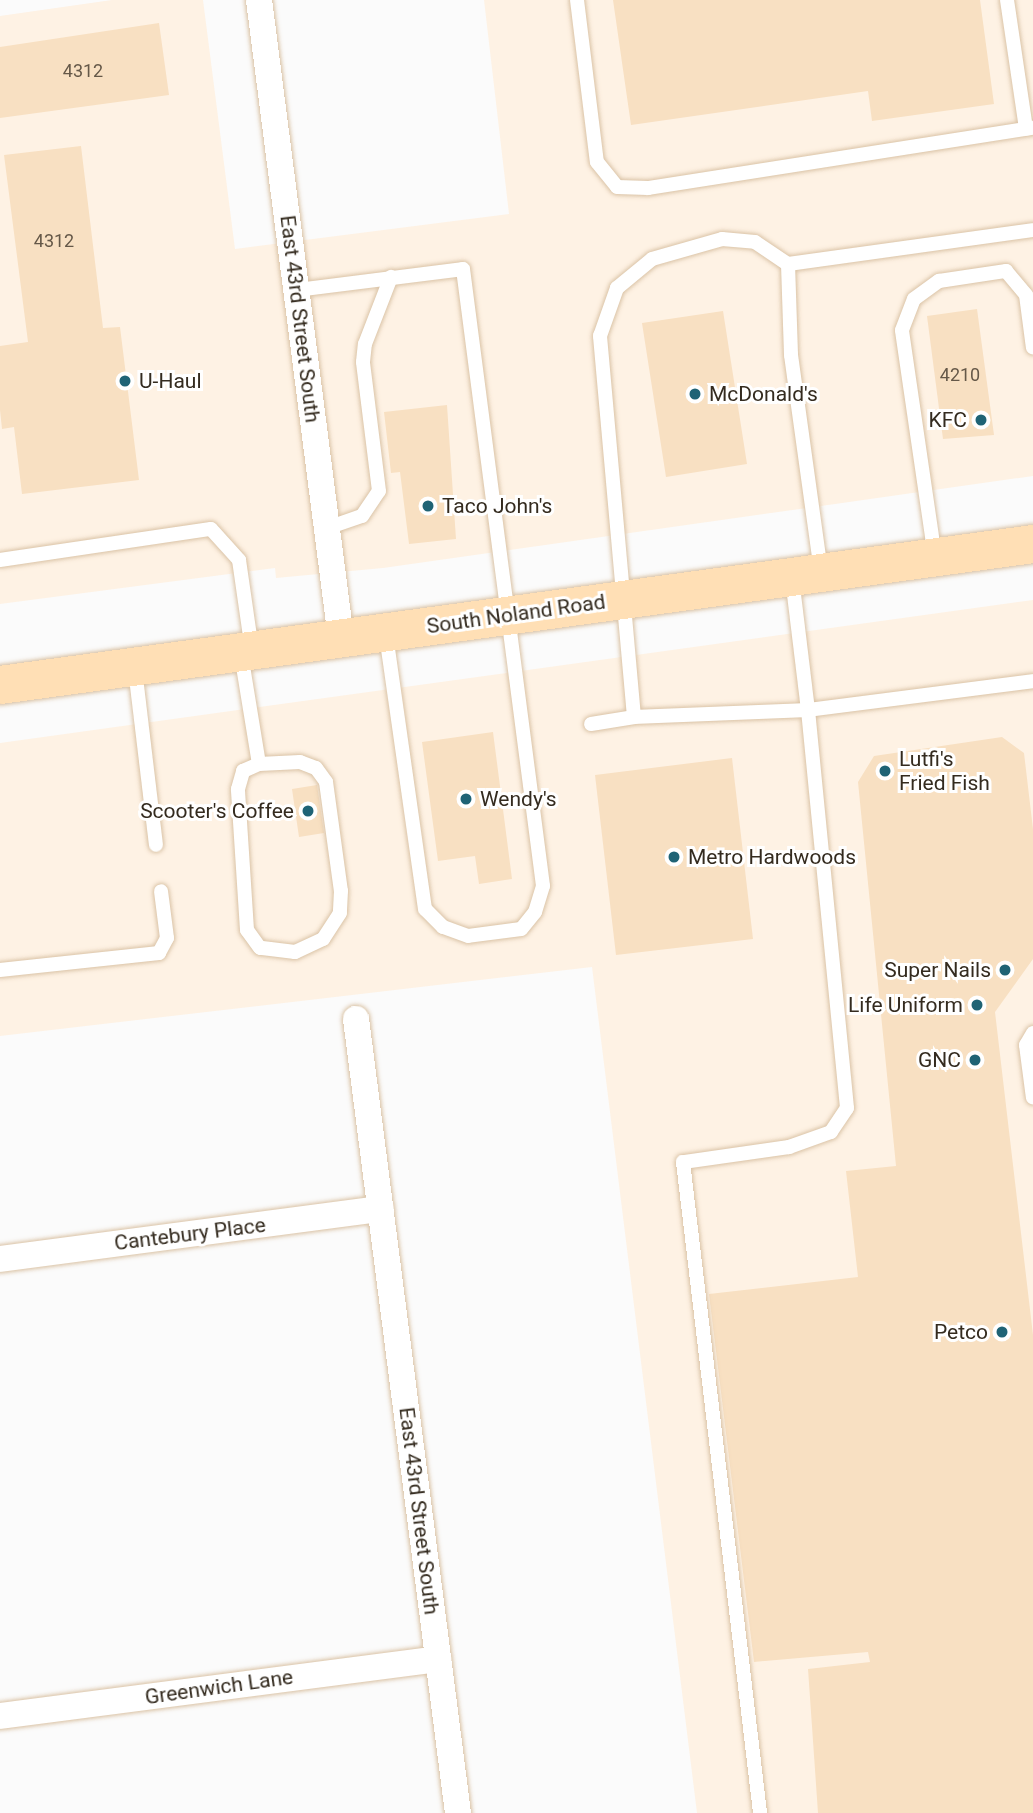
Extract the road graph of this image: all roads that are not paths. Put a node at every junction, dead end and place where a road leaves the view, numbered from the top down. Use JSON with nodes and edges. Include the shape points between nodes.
{"nodes":[{"id":1,"x":259,"y":0,"type":"edge"},
{"id":2,"x":577,"y":0,"type":"edge"},
{"id":3,"x":1007,"y":0,"type":"edge"},
{"id":4,"x":1029,"y":129,"type":"edge"},
{"id":5,"x":1033,"y":230,"type":"edge"},
{"id":6,"x":788,"y":264,"type":"junction"},
{"id":7,"x":390,"y":277,"type":"junction"},
{"id":8,"x":297,"y":289,"type":"junction"},
{"id":9,"x":1029,"y":295,"type":"edge"},
{"id":10,"x":1033,"y":348,"type":"edge"},
{"id":11,"x":327,"y":528,"type":"junction"},
{"id":12,"x":1033,"y":544,"type":"edge"},
{"id":13,"x":935,"y":557,"type":"junction"},
{"id":14,"x":0,"y":560,"type":"edge"},
{"id":15,"x":806,"y":575,"type":"junction"},
{"id":16,"x":625,"y":599,"type":"junction"},
{"id":17,"x":505,"y":616,"type":"junction"},
{"id":18,"x":386,"y":632,"type":"junction"},
{"id":19,"x":341,"y":638,"type":"junction"},
{"id":20,"x":246,"y":651,"type":"junction"},
{"id":21,"x":135,"y":667,"type":"junction"},
{"id":22,"x":1033,"y":681,"type":"edge"},
{"id":23,"x":0,"y":685,"type":"edge"},
{"id":24,"x":808,"y":710,"type":"junction"},
{"id":25,"x":634,"y":717,"type":"junction"},
{"id":26,"x":591,"y":724,"type":"dead end"},
{"id":27,"x":259,"y":764,"type":"junction"},
{"id":28,"x":156,"y":845,"type":"dead end"},
{"id":29,"x":162,"y":891,"type":"dead end"},
{"id":30,"x":0,"y":970,"type":"edge"},
{"id":31,"x":356,"y":1019,"type":"dead end"},
{"id":32,"x":1033,"y":1033,"type":"edge"},
{"id":33,"x":1033,"y":1098,"type":"edge"},
{"id":34,"x":380,"y":1209,"type":"junction"},
{"id":35,"x":0,"y":1259,"type":"edge"},
{"id":36,"x":438,"y":1659,"type":"junction"},
{"id":37,"x":0,"y":1716,"type":"edge"},
{"id":38,"x":458,"y":1813,"type":"edge"},
{"id":39,"x":761,"y":1813,"type":"edge"}],
"edges":[{"from":1,"to":8,"type":"street","name":"East 43rd Street South"},
{"from":2,"to":4,"type":"lane","via":[[597,162],[617,187],[648,188]]},
{"from":3,"to":4,"type":"lane"},
{"from":5,"to":6,"type":"lane"},
{"from":6,"to":15,"type":"lane"},
{"from":6,"to":16,"type":"lane","via":[[755,243],[722,239],[652,259],[617,288],[600,336]]},
{"from":7,"to":8,"type":"lane"},
{"from":7,"to":11,"type":"lane","via":[[365,344],[363,362],[379,491],[362,516]]},
{"from":7,"to":17,"type":"lane","via":[[463,269]]},
{"from":8,"to":11,"type":"street","name":"East 43rd Street South"},
{"from":9,"to":10,"type":"lane"},
{"from":9,"to":13,"type":"lane","via":[[1006,271],[939,281],[914,299],[902,330]]},
{"from":11,"to":19,"type":"street","name":"East 43rd Street South"},
{"from":12,"to":13,"type":"main road","name":"South Noland Road"},
{"from":13,"to":15,"type":"main road","name":"South Noland Road"},
{"from":14,"to":20,"type":"lane","via":[[211,529],[239,560]]},
{"from":15,"to":16,"type":"main road","name":"South Noland Road"},
{"from":15,"to":24,"type":"lane"},
{"from":16,"to":17,"type":"main road","name":"South Noland Road"},
{"from":16,"to":25,"type":"lane"},
{"from":17,"to":18,"type":"main road","name":"South Noland Road"},
{"from":17,"to":18,"type":"lane","via":[[543,886],[535,912],[521,929],[468,936],[443,927],[425,909]]},
{"from":18,"to":19,"type":"main road","name":"South Noland Road"},
{"from":19,"to":20,"type":"main road","name":"South Noland Road"},
{"from":20,"to":21,"type":"main road","name":"South Noland Road"},
{"from":20,"to":27,"type":"lane"},
{"from":21,"to":23,"type":"main road","name":"South Noland Road"},
{"from":21,"to":28,"type":"lane"},
{"from":22,"to":24,"type":"lane"},
{"from":24,"to":25,"type":"lane"},
{"from":24,"to":39,"type":"lane","via":[[847,1108],[831,1132],[789,1147],[683,1162]]},
{"from":25,"to":26,"type":"lane"},
{"from":27,"to":27,"type":"lane","via":[[300,762],[316,768],[326,782],[340,914],[323,939],[295,952],[260,948],[247,930],[239,789],[243,771]]},
{"from":29,"to":30,"type":"lane","via":[[166,938],[159,953]]},
{"from":31,"to":34,"type":"street","name":"East 43rd Street South"},
{"from":32,"to":33,"type":"lane","via":[[1026,1045]]},
{"from":34,"to":35,"type":"street","name":"Cantebury Place"},
{"from":34,"to":36,"type":"street","name":"East 43rd Street South"},
{"from":36,"to":37,"type":"street","name":"Greenwich Lane"},
{"from":36,"to":38,"type":"street","name":"East 43rd Street South"}]}
